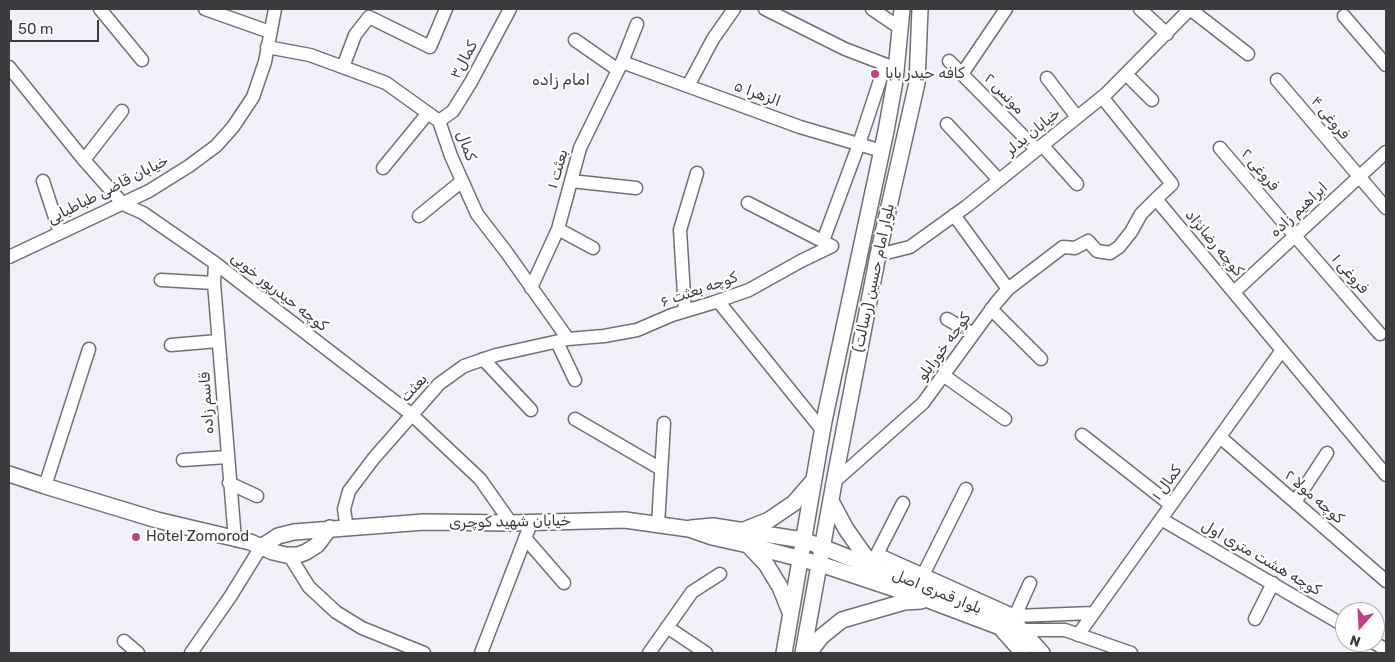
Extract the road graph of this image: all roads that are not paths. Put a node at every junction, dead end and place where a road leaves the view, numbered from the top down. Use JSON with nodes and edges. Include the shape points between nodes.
{"nodes":[{"id":1,"x":100,"y":9,"type":"edge"},
{"id":2,"x":205,"y":9,"type":"edge"},
{"id":3,"x":275,"y":9,"type":"edge"},
{"id":4,"x":446,"y":9,"type":"edge"},
{"id":5,"x":510,"y":9,"type":"edge"},
{"id":6,"x":734,"y":9,"type":"edge"},
{"id":7,"x":765,"y":9,"type":"edge"},
{"id":8,"x":872,"y":9,"type":"edge"},
{"id":9,"x":902,"y":9,"type":"edge"},
{"id":10,"x":920,"y":9,"type":"edge"},
{"id":11,"x":1006,"y":9,"type":"edge"},
{"id":12,"x":1140,"y":9,"type":"edge"},
{"id":13,"x":1190,"y":9,"type":"edge"},
{"id":14,"x":1344,"y":16,"type":"dead end"},
{"id":15,"x":637,"y":24,"type":"dead end"},
{"id":16,"x":900,"y":28,"type":"junction"},
{"id":17,"x":270,"y":32,"type":"junction"},
{"id":18,"x":1167,"y":34,"type":"junction"},
{"id":19,"x":575,"y":40,"type":"dead end"},
{"id":20,"x":267,"y":47,"type":"junction"},
{"id":21,"x":1248,"y":54,"type":"dead end"},
{"id":22,"x":142,"y":60,"type":"dead end"},
{"id":23,"x":949,"y":61,"type":"dead end"},
{"id":24,"x":1386,"y":65,"type":"edge"},
{"id":25,"x":620,"y":66,"type":"junction"},
{"id":26,"x":9,"y":67,"type":"edge"},
{"id":27,"x":343,"y":67,"type":"junction"},
{"id":28,"x":891,"y":67,"type":"junction"},
{"id":29,"x":962,"y":74,"type":"junction"},
{"id":30,"x":1126,"y":74,"type":"junction"},
{"id":31,"x":1047,"y":78,"type":"dead end"},
{"id":32,"x":1277,"y":80,"type":"dead end"},
{"id":33,"x":688,"y":86,"type":"junction"},
{"id":34,"x":1102,"y":97,"type":"junction"},
{"id":35,"x":1152,"y":100,"type":"dead end"},
{"id":36,"x":122,"y":111,"type":"dead end"},
{"id":37,"x":428,"y":113,"type":"junction"},
{"id":38,"x":1077,"y":117,"type":"junction"},
{"id":39,"x":439,"y":121,"type":"junction"},
{"id":40,"x":947,"y":124,"type":"dead end"},
{"id":41,"x":859,"y":144,"type":"junction"},
{"id":42,"x":1039,"y":147,"type":"junction"},
{"id":43,"x":1220,"y":148,"type":"dead end"},
{"id":44,"x":882,"y":151,"type":"junction"},
{"id":45,"x":1386,"y":152,"type":"edge"},
{"id":46,"x":84,"y":160,"type":"junction"},
{"id":47,"x":383,"y":168,"type":"dead end"},
{"id":48,"x":698,"y":173,"type":"dead end"},
{"id":49,"x":1359,"y":177,"type":"junction"},
{"id":50,"x":999,"y":180,"type":"junction"},
{"id":51,"x":42,"y":181,"type":"dead end"},
{"id":52,"x":462,"y":181,"type":"junction"},
{"id":53,"x":571,"y":181,"type":"junction"},
{"id":54,"x":1078,"y":184,"type":"dead end"},
{"id":55,"x":636,"y":188,"type":"dead end"},
{"id":56,"x":1156,"y":199,"type":"junction"},
{"id":57,"x":748,"y":203,"type":"dead end"},
{"id":58,"x":123,"y":204,"type":"junction"},
{"id":59,"x":1386,"y":208,"type":"edge"},
{"id":60,"x":954,"y":215,"type":"junction"},
{"id":61,"x":419,"y":216,"type":"dead end"},
{"id":62,"x":558,"y":228,"type":"junction"},
{"id":63,"x":60,"y":233,"type":"junction"},
{"id":64,"x":1295,"y":236,"type":"junction"},
{"id":65,"x":827,"y":244,"type":"junction"},
{"id":66,"x":593,"y":248,"type":"dead end"},
{"id":67,"x":878,"y":255,"type":"junction"},
{"id":68,"x":9,"y":257,"type":"edge"},
{"id":69,"x":215,"y":263,"type":"junction"},
{"id":70,"x":161,"y":280,"type":"dead end"},
{"id":71,"x":214,"y":283,"type":"junction"},
{"id":72,"x":531,"y":288,"type":"junction"},
{"id":73,"x":1008,"y":289,"type":"junction"},
{"id":74,"x":1234,"y":292,"type":"junction"},
{"id":75,"x":718,"y":301,"type":"junction"},
{"id":76,"x":991,"y":309,"type":"junction"},
{"id":77,"x":685,"y":311,"type":"junction"},
{"id":78,"x":947,"y":319,"type":"dead end"},
{"id":79,"x":973,"y":334,"type":"junction"},
{"id":80,"x":1380,"y":334,"type":"dead end"},
{"id":81,"x":563,"y":340,"type":"junction"},
{"id":82,"x":218,"y":341,"type":"junction"},
{"id":83,"x":171,"y":345,"type":"dead end"},
{"id":84,"x":89,"y":349,"type":"dead end"},
{"id":85,"x":1282,"y":350,"type":"junction"},
{"id":86,"x":482,"y":359,"type":"junction"},
{"id":87,"x":1041,"y":359,"type":"dead end"},
{"id":88,"x":943,"y":375,"type":"junction"},
{"id":89,"x":575,"y":380,"type":"dead end"},
{"id":90,"x":531,"y":410,"type":"dead end"},
{"id":91,"x":411,"y":414,"type":"junction"},
{"id":92,"x":575,"y":419,"type":"dead end"},
{"id":93,"x":1005,"y":419,"type":"dead end"},
{"id":94,"x":664,"y":423,"type":"dead end"},
{"id":95,"x":823,"y":431,"type":"junction"},
{"id":96,"x":1082,"y":435,"type":"dead end"},
{"id":97,"x":1220,"y":437,"type":"junction"},
{"id":98,"x":1328,"y":453,"type":"dead end"},
{"id":99,"x":227,"y":458,"type":"junction"},
{"id":100,"x":183,"y":460,"type":"dead end"},
{"id":101,"x":661,"y":470,"type":"junction"},
{"id":102,"x":9,"y":474,"type":"edge"},
{"id":103,"x":1386,"y":475,"type":"edge"},
{"id":104,"x":813,"y":481,"type":"junction"},
{"id":105,"x":834,"y":482,"type":"junction"},
{"id":106,"x":229,"y":483,"type":"junction"},
{"id":107,"x":45,"y":486,"type":"junction"},
{"id":108,"x":966,"y":489,"type":"dead end"},
{"id":109,"x":257,"y":496,"type":"dead end"},
{"id":110,"x":831,"y":501,"type":"junction"},
{"id":111,"x":1295,"y":502,"type":"junction"},
{"id":112,"x":903,"y":503,"type":"dead end"},
{"id":113,"x":1171,"y":504,"type":"junction"},
{"id":114,"x":1161,"y":519,"type":"junction"},
{"id":115,"x":531,"y":523,"type":"junction"},
{"id":116,"x":511,"y":524,"type":"junction"},
{"id":117,"x":658,"y":525,"type":"junction"},
{"id":118,"x":330,"y":528,"type":"junction"},
{"id":119,"x":348,"y":528,"type":"junction"},
{"id":120,"x":525,"y":538,"type":"junction"},
{"id":121,"x":745,"y":538,"type":"junction"},
{"id":122,"x":235,"y":540,"type":"junction"},
{"id":123,"x":803,"y":540,"type":"junction"},
{"id":124,"x":822,"y":546,"type":"junction"},
{"id":125,"x":260,"y":547,"type":"junction"},
{"id":126,"x":289,"y":555,"type":"junction"},
{"id":127,"x":800,"y":559,"type":"junction"},
{"id":128,"x":820,"y":564,"type":"junction"},
{"id":129,"x":720,"y":574,"type":"dead end"},
{"id":130,"x":891,"y":574,"type":"junction"},
{"id":131,"x":923,"y":575,"type":"junction"},
{"id":132,"x":1386,"y":581,"type":"edge"},
{"id":133,"x":564,"y":583,"type":"dead end"},
{"id":134,"x":1030,"y":583,"type":"dead end"},
{"id":135,"x":1273,"y":583,"type":"junction"},
{"id":136,"x":931,"y":601,"type":"junction"},
{"id":137,"x":790,"y":613,"type":"junction"},
{"id":138,"x":1093,"y":613,"type":"junction"},
{"id":139,"x":1255,"y":619,"type":"dead end"},
{"id":140,"x":1335,"y":620,"type":"edge"},
{"id":141,"x":1018,"y":623,"type":"junction"},
{"id":142,"x":667,"y":627,"type":"junction"},
{"id":143,"x":1078,"y":635,"type":"junction"},
{"id":144,"x":124,"y":641,"type":"dead end"},
{"id":145,"x":706,"y":652,"type":"edge"},
{"id":146,"x":138,"y":653,"type":"edge"},
{"id":147,"x":191,"y":653,"type":"edge"},
{"id":148,"x":424,"y":653,"type":"edge"},
{"id":149,"x":481,"y":653,"type":"edge"},
{"id":150,"x":649,"y":653,"type":"edge"},
{"id":151,"x":784,"y":653,"type":"edge"},
{"id":152,"x":804,"y":653,"type":"edge"},
{"id":153,"x":809,"y":653,"type":"edge"},
{"id":154,"x":1023,"y":653,"type":"edge"},
{"id":155,"x":1042,"y":653,"type":"edge"},
{"id":156,"x":1131,"y":653,"type":"edge"}],
"edges":[{"from":1,"to":22,"type":"street"},
{"from":2,"to":17,"type":"street"},
{"from":3,"to":17,"type":"street","name":"خیابان قاضی طباطبایی"},
{"from":4,"to":27,"type":"street","via":[[430,47],[369,17],[355,35]]},
{"from":5,"to":39,"type":"street","name":"کمال۳","via":[[453,111]]},
{"from":6,"to":33,"type":"street","via":[[713,39]]},
{"from":7,"to":28,"type":"street","via":[[845,49]]},
{"from":8,"to":16,"type":"street"},
{"from":9,"to":16,"type":"main road","name":"بلوار امام حسین (رسالت)"},
{"from":10,"to":67,"type":"main road","name":"بلوار امام حسین (رسالت)","via":[[917,83]]},
{"from":11,"to":29,"type":"street"},
{"from":12,"to":18,"type":"street"},
{"from":13,"to":18,"type":"street","name":"خیابان یدلر"},
{"from":13,"to":21,"type":"street"},
{"from":14,"to":24,"type":"street"},
{"from":15,"to":25,"type":"street","name":"بعثت ۱"},
{"from":16,"to":28,"type":"main road","name":"بلوار امام حسین (رسالت)"},
{"from":17,"to":20,"type":"street","name":"خیابان قاضی طباطبایی"},
{"from":18,"to":30,"type":"street","name":"خیابان یدلر"},
{"from":19,"to":25,"type":"street","name":"الزهرا ۵"},
{"from":20,"to":27,"type":"street","name":"کمال","via":[[310,55]]},
{"from":20,"to":58,"type":"street","name":"خیابان قاضی طباطبایی","via":[[252,97],[234,126],[216,146],[149,191]]},
{"from":23,"to":29,"type":"street","name":"مونس ۲"},
{"from":25,"to":33,"type":"street","name":"الزهرا ۵"},
{"from":25,"to":53,"type":"street","name":"بعثت ۱","via":[[580,148]]},
{"from":26,"to":46,"type":"street"},
{"from":27,"to":37,"type":"street","name":"کمال","via":[[386,83]]},
{"from":28,"to":41,"type":"street"},
{"from":28,"to":44,"type":"main road","name":"بلوار امام حسین (رسالت)"},
{"from":29,"to":42,"type":"street","name":"مونس ۲"},
{"from":30,"to":34,"type":"street","name":"خیابان یدلر"},
{"from":30,"to":35,"type":"street"},
{"from":31,"to":38,"type":"street"},
{"from":32,"to":49,"type":"street","name":"فروغی ۴"},
{"from":33,"to":41,"type":"street","name":"الزهرا ۵","via":[[800,127]]},
{"from":34,"to":38,"type":"street","name":"خیابان یدلر"},
{"from":34,"to":56,"type":"street","via":[[1172,184]]},
{"from":36,"to":46,"type":"street"},
{"from":37,"to":39,"type":"street","name":"کمال"},
{"from":37,"to":47,"type":"street"},
{"from":38,"to":42,"type":"street","name":"خیابان یدلر"},
{"from":39,"to":52,"type":"street","name":"کمال"},
{"from":40,"to":50,"type":"street"},
{"from":41,"to":44,"type":"street","name":"الزهرا ۵"},
{"from":41,"to":65,"type":"street"},
{"from":42,"to":50,"type":"street","name":"خیابان یدلر"},
{"from":42,"to":54,"type":"street","name":"مونس ۲"},
{"from":43,"to":64,"type":"street","name":"فروغی ۲"},
{"from":44,"to":95,"type":"main road","name":"بلوار امام حسین (رسالت)"},
{"from":45,"to":49,"type":"street","name":"ابراهیم زاده"},
{"from":46,"to":58,"type":"street"},
{"from":48,"to":77,"type":"street","via":[[680,230]]},
{"from":49,"to":59,"type":"street","name":"فروغی ۴"},
{"from":49,"to":64,"type":"street","name":"ابراهیم زاده"},
{"from":50,"to":60,"type":"street","name":"خیابان یدلر"},
{"from":51,"to":63,"type":"street"},
{"from":52,"to":61,"type":"street"},
{"from":52,"to":72,"type":"street","name":"کمال","via":[[477,214]]},
{"from":53,"to":55,"type":"street"},
{"from":53,"to":62,"type":"street","name":"بعثت ۱"},
{"from":56,"to":73,"type":"street","name":"کوچه خورابلو","via":[[1110,254],[1097,251],[1088,241],[1075,248],[1063,247]]},
{"from":56,"to":74,"type":"street","name":"کوچه رضانژاد"},
{"from":57,"to":65,"type":"street"},
{"from":58,"to":63,"type":"street","name":"خیابان قاضی طباطبایی"},
{"from":58,"to":69,"type":"street","name":"کوچه حیدرپور خویی","via":[[154,220]]},
{"from":60,"to":67,"type":"street","name":"خیابان یدلر","via":[[910,247]]},
{"from":60,"to":73,"type":"street"},
{"from":62,"to":66,"type":"street"},
{"from":62,"to":72,"type":"street","name":"بعثت ۱"},
{"from":63,"to":68,"type":"street","name":"خیابان قاضی طباطبایی"},
{"from":64,"to":74,"type":"street","name":"ابراهیم زاده"},
{"from":64,"to":80,"type":"street","name":"فروغی ۱"},
{"from":65,"to":75,"type":"street","name":"کوچه بعثت ۶","via":[[749,290]]},
{"from":67,"to":105,"type":"main road","name":"بلوار امام حسین (رسالت)"},
{"from":69,"to":71,"type":"street","name":"قاسم زاده"},
{"from":69,"to":91,"type":"street","name":"کوچه حیدرپور خویی"},
{"from":70,"to":71,"type":"street"},
{"from":71,"to":82,"type":"street","name":"قاسم زاده"},
{"from":72,"to":81,"type":"street","name":"کمال"},
{"from":73,"to":76,"type":"street","name":"کوچه خورابلو"},
{"from":74,"to":85,"type":"street","name":"کوچه رضانژاد"},
{"from":75,"to":77,"type":"street","name":"کوچه بعثت ۶"},
{"from":75,"to":95,"type":"street"},
{"from":76,"to":79,"type":"street","name":"کوچه خورابلو"},
{"from":76,"to":87,"type":"street"},
{"from":77,"to":81,"type":"street","name":"کوچه بعثت ۶","via":[[637,330]]},
{"from":78,"to":79,"type":"street"},
{"from":79,"to":88,"type":"street","name":"کوچه خورابلو"},
{"from":81,"to":86,"type":"street","name":"بعثت"},
{"from":81,"to":89,"type":"street","name":"کمال"},
{"from":82,"to":83,"type":"street"},
{"from":82,"to":99,"type":"street","name":"قاسم زاده"},
{"from":84,"to":107,"type":"street"},
{"from":85,"to":97,"type":"street","name":"کمال ۱"},
{"from":85,"to":103,"type":"street","name":"کوچه رضانژاد"},
{"from":86,"to":90,"type":"street"},
{"from":86,"to":91,"type":"street","name":"بعثت","via":[[464,366],[439,384]]},
{"from":88,"to":93,"type":"street"},
{"from":88,"to":105,"type":"street","name":"کوچه خورابلو","via":[[923,403]]},
{"from":91,"to":116,"type":"street","name":"کوچه حیدرپور خویی","via":[[480,479]]},
{"from":91,"to":119,"type":"street","name":"بعثت","via":[[349,491],[344,509]]},
{"from":92,"to":101,"type":"street"},
{"from":94,"to":101,"type":"street"},
{"from":95,"to":104,"type":"main road","name":"بلوار امام حسین (رسالت)"},
{"from":96,"to":113,"type":"street"},
{"from":97,"to":111,"type":"street","name":"کوچه مولا ۲"},
{"from":97,"to":113,"type":"street","name":"کمال ۱"},
{"from":98,"to":111,"type":"street"},
{"from":99,"to":100,"type":"street"},
{"from":99,"to":106,"type":"street","name":"قاسم زاده"},
{"from":101,"to":117,"type":"street"},
{"from":102,"to":107,"type":"main road"},
{"from":104,"to":121,"type":"main road","via":[[794,504]]},
{"from":104,"to":123,"type":"main road","name":"بلوار امام حسین (رسالت)"},
{"from":105,"to":110,"type":"main road","name":"بلوار امام حسین (رسالت)"},
{"from":106,"to":109,"type":"street"},
{"from":106,"to":122,"type":"street","name":"قاسم زاده"},
{"from":107,"to":122,"type":"main road"},
{"from":108,"to":131,"type":"street"},
{"from":110,"to":124,"type":"main road","name":"بلوار امام حسین (رسالت)"},
{"from":110,"to":130,"type":"main road","via":[[865,556]]},
{"from":111,"to":132,"type":"street","name":"کوچه مولا ۲"},
{"from":112,"to":131,"type":"street","via":[[877,554]]},
{"from":113,"to":114,"type":"street","name":"کمال ۱"},
{"from":114,"to":135,"type":"street","name":"کوچه هشت متری اول"},
{"from":114,"to":138,"type":"street","name":"کمال ۱"},
{"from":115,"to":116,"type":"main road","name":"خیابان شهید کوچری"},
{"from":115,"to":117,"type":"main road","name":"خیابان شهید کوچری","via":[[625,520]]},
{"from":115,"to":120,"type":"street"},
{"from":116,"to":119,"type":"main road","name":"خیابان شهید کوچری","via":[[424,522]]},
{"from":117,"to":121,"type":"main road","name":"خیابان شهید کوچری","via":[[690,529],[712,537]]},
{"from":118,"to":119,"type":"main road","name":"خیابان شهید کوچری"},
{"from":118,"to":125,"type":"main road","name":"خیابان شهید کوچری","via":[[278,536]]},
{"from":118,"to":126,"type":"main road","via":[[317,545],[298,556]]},
{"from":120,"to":133,"type":"street"},
{"from":120,"to":149,"type":"street"},
{"from":121,"to":123,"type":"main road","name":"خیابان شهید کوچری"},
{"from":121,"to":127,"type":"main road","name":"خیابان شهید کوچری"},
{"from":121,"to":137,"type":"main road","via":[[780,587]]},
{"from":122,"to":125,"type":"main road"},
{"from":123,"to":124,"type":"main road","name":"خیابان شهید کوچری"},
{"from":123,"to":127,"type":"main road","name":"بلوار امام حسین (رسالت)"},
{"from":124,"to":128,"type":"main road","name":"بلوار امام حسین (رسالت)"},
{"from":124,"to":130,"type":"main road","name":"بلوار قمری اصل"},
{"from":125,"to":126,"type":"main road"},
{"from":125,"to":147,"type":"street"},
{"from":126,"to":148,"type":"street","via":[[309,587],[336,612],[362,628]]},
{"from":127,"to":128,"type":"main road","name":"خیابان شهید کوچری"},
{"from":127,"to":137,"type":"main road","name":"بلوار امام حسین (رسالت)"},
{"from":128,"to":136,"type":"main road","name":"بلوار قمری اصل"},
{"from":128,"to":152,"type":"main road","name":"بلوار امام حسین (رسالت)"},
{"from":129,"to":142,"type":"street","via":[[692,592]]},
{"from":130,"to":141,"type":"main road","name":"بلوار قمری اصل"},
{"from":131,"to":141,"type":"street"},
{"from":134,"to":141,"type":"street"},
{"from":135,"to":139,"type":"street"},
{"from":135,"to":140,"type":"street","name":"کوچه هشت متری اول"},
{"from":136,"to":153,"type":"main road","via":[[904,602],[842,620],[820,637]]},
{"from":136,"to":154,"type":"main road","name":"بلوار قمری اصل","via":[[1000,627]]},
{"from":137,"to":151,"type":"main road","name":"بلوار امام حسین (رسالت)"},
{"from":138,"to":141,"type":"street"},
{"from":138,"to":143,"type":"street","name":"کمال ۱"},
{"from":141,"to":143,"type":"street"},
{"from":141,"to":155,"type":"main road","name":"بلوار قمری اصل"},
{"from":142,"to":145,"type":"street"},
{"from":142,"to":150,"type":"street"},
{"from":143,"to":156,"type":"street"},
{"from":144,"to":146,"type":"street"}]}
